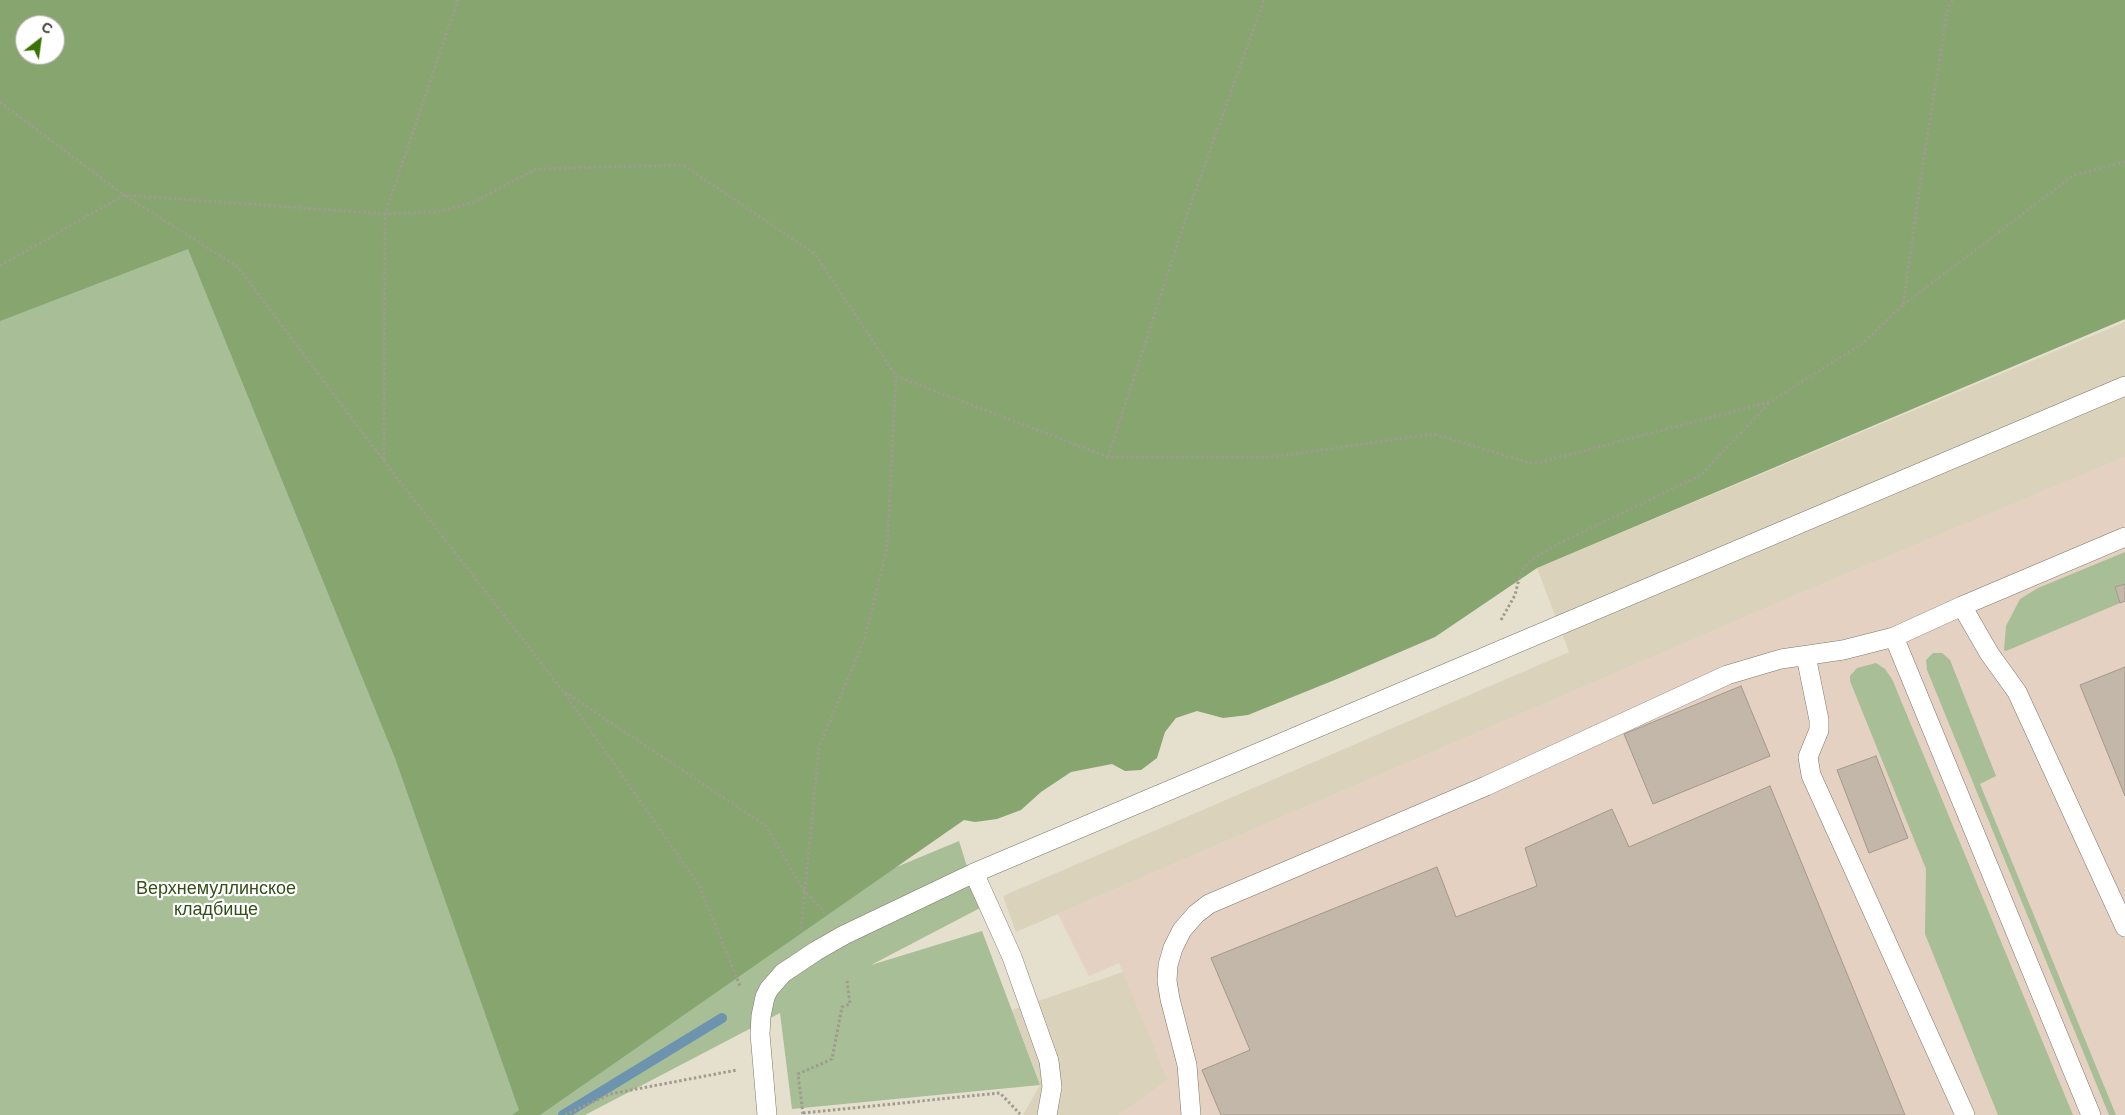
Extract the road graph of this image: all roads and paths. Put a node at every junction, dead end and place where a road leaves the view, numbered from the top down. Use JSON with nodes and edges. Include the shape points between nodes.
{"nodes":[{"id":1,"x":458,"y":0,"type":"edge"},
{"id":2,"x":1264,"y":0,"type":"edge"},
{"id":3,"x":1953,"y":0,"type":"edge"},
{"id":4,"x":0,"y":102,"type":"edge"},
{"id":5,"x":2125,"y":162,"type":"edge"},
{"id":6,"x":124,"y":195,"type":"junction"},
{"id":7,"x":385,"y":214,"type":"junction"},
{"id":8,"x":0,"y":266,"type":"edge"},
{"id":9,"x":1903,"y":305,"type":"junction"},
{"id":10,"x":896,"y":376,"type":"junction"},
{"id":11,"x":2125,"y":386,"type":"edge"},
{"id":12,"x":1770,"y":402,"type":"junction"},
{"id":13,"x":1108,"y":457,"type":"junction"},
{"id":14,"x":384,"y":461,"type":"junction"},
{"id":15,"x":2125,"y":537,"type":"edge"},
{"id":16,"x":1962,"y":606,"type":"junction"},
{"id":17,"x":1498,"y":624,"type":"dead end"},
{"id":18,"x":1894,"y":637,"type":"junction"},
{"id":19,"x":1806,"y":656,"type":"junction"},
{"id":20,"x":563,"y":691,"type":"junction"},
{"id":21,"x":974,"y":873,"type":"junction"},
{"id":22,"x":803,"y":889,"type":"junction"},
{"id":23,"x":2125,"y":926,"type":"edge"},
{"id":24,"x":844,"y":935,"type":"junction"},
{"id":25,"x":798,"y":962,"type":"junction"},
{"id":26,"x":847,"y":981,"type":"dead end"},
{"id":27,"x":742,"y":990,"type":"dead end"},
{"id":28,"x":760,"y":1034,"type":"junction"},
{"id":29,"x":803,"y":1114,"type":"edge"},
{"id":30,"x":565,"y":1115,"type":"edge"},
{"id":31,"x":767,"y":1115,"type":"edge"},
{"id":32,"x":1019,"y":1115,"type":"edge"},
{"id":33,"x":1047,"y":1115,"type":"edge"},
{"id":34,"x":1191,"y":1115,"type":"edge"},
{"id":35,"x":1965,"y":1115,"type":"edge"},
{"id":36,"x":2091,"y":1115,"type":"edge"}],
"edges":[{"from":1,"to":7,"type":"path"},
{"from":2,"to":13,"type":"path","via":[[1189,209]]},
{"from":3,"to":9,"type":"path","via":[[1948,7],[1926,140]]},
{"from":4,"to":6,"type":"path"},
{"from":5,"to":9,"type":"path","via":[[2074,175]]},
{"from":6,"to":7,"type":"path"},
{"from":6,"to":8,"type":"path"},
{"from":6,"to":14,"type":"path","via":[[238,267]]},
{"from":7,"to":10,"type":"path","via":[[437,212],[474,202],[536,168],[683,165],[815,254]]},
{"from":7,"to":14,"type":"path"},
{"from":9,"to":12,"type":"path","via":[[1863,343]]},
{"from":10,"to":13,"type":"path"},
{"from":10,"to":22,"type":"path","via":[[886,548],[864,641],[818,747]]},
{"from":11,"to":21,"type":"lane"},
{"from":12,"to":13,"type":"path","via":[[1532,464],[1434,434],[1272,457]]},
{"from":12,"to":17,"type":"path","via":[[1701,475],[1531,560],[1521,571],[1515,595]]},
{"from":14,"to":20,"type":"path"},
{"from":15,"to":16,"type":"lane"},
{"from":16,"to":18,"type":"lane"},
{"from":16,"to":23,"type":"lane","via":[[2017,692]]},
{"from":18,"to":19,"type":"lane"},
{"from":18,"to":36,"type":"lane"},
{"from":19,"to":34,"type":"lane","via":[[1758,664],[1727,675],[1486,786],[1209,904],[1182,930],[1168,965],[1170,999],[1186,1056]]},
{"from":19,"to":35,"type":"lane","via":[[1819,720],[1819,730],[1808,757],[1811,775]]},
{"from":20,"to":22,"type":"path","via":[[766,826]]},
{"from":20,"to":27,"type":"path","via":[[699,885]]},
{"from":21,"to":24,"type":"lane"},
{"from":21,"to":33,"type":"lane","via":[[1012,957],[1049,1061],[1052,1087]]},
{"from":22,"to":24,"type":"path"},
{"from":22,"to":25,"type":"path"},
{"from":24,"to":25,"type":"lane"},
{"from":25,"to":28,"type":"lane","via":[[769,989],[762,1006]]},
{"from":26,"to":29,"type":"path","via":[[850,1004],[842,1007],[832,1058],[798,1074]]},
{"from":28,"to":30,"type":"path","via":[[741,1070],[610,1094]]},
{"from":28,"to":31,"type":"lane"},
{"from":29,"to":32,"type":"path","via":[[1000,1093]]}]}
